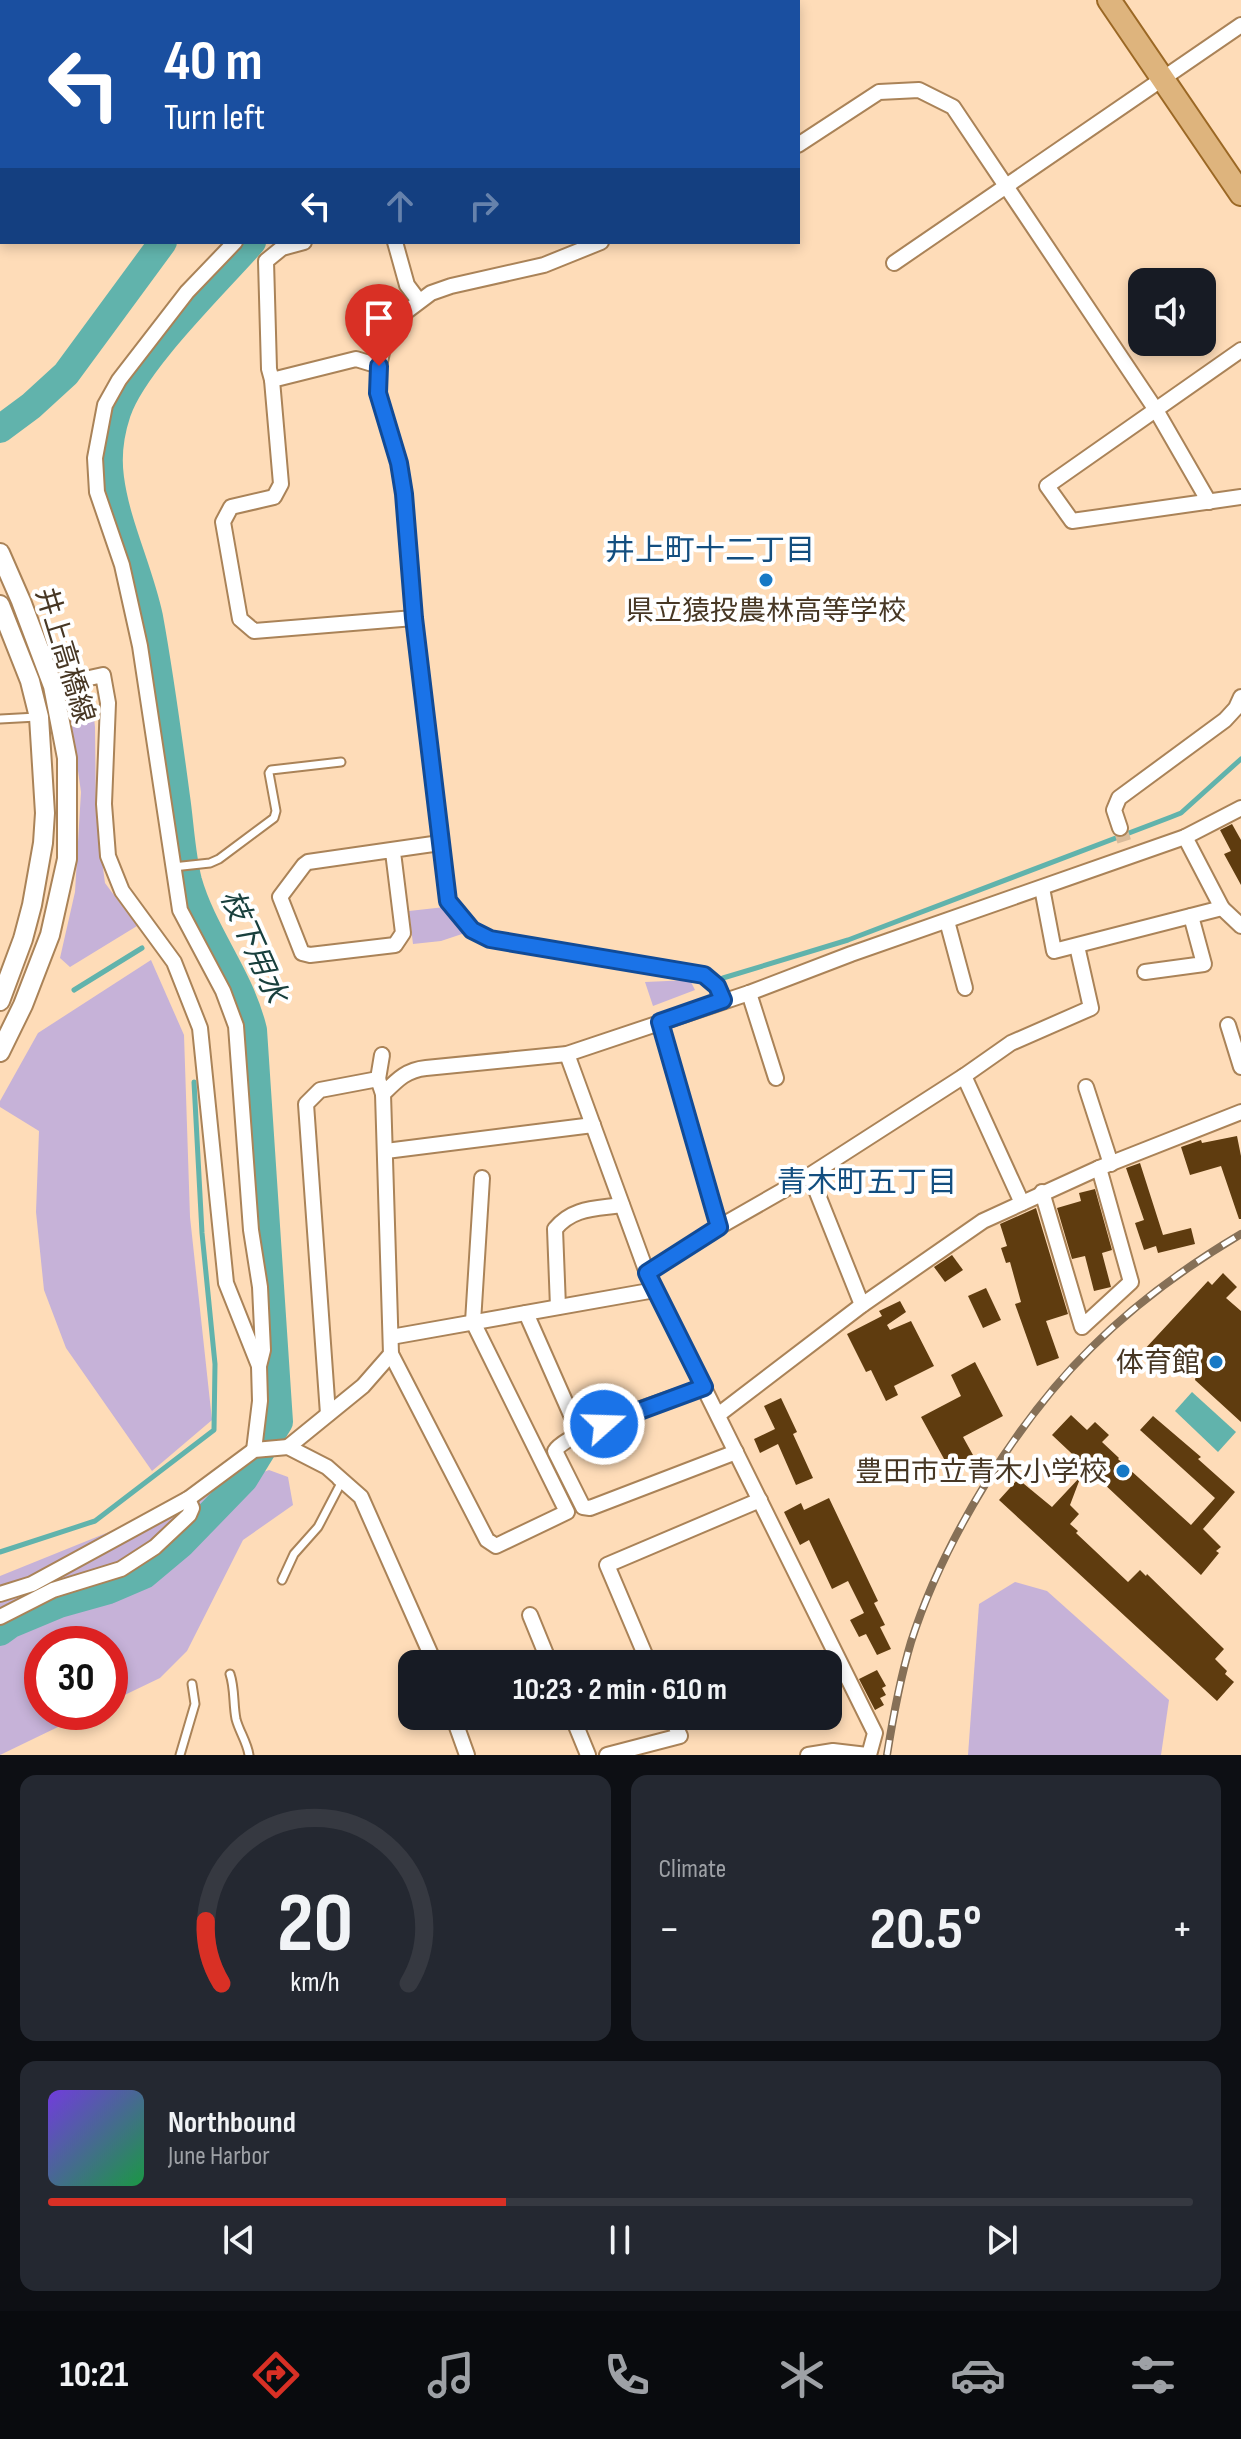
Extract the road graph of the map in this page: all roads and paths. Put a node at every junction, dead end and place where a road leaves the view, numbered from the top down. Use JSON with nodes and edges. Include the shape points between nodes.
{"nodes":[{"id":1,"x":1109,"y":0,"type":"edge"},
{"id":2,"x":1241,"y":25,"type":"edge"},
{"id":3,"x":1164,"y":80,"type":"junction"},
{"id":4,"x":800,"y":144,"type":"edge"},
{"id":5,"x":1006,"y":187,"type":"junction"},
{"id":6,"x":1241,"y":194,"type":"edge"},
{"id":7,"x":233,"y":244,"type":"edge"},
{"id":8,"x":297,"y":244,"type":"edge"},
{"id":9,"x":396,"y":244,"type":"edge"},
{"id":10,"x":596,"y":244,"type":"edge"},
{"id":11,"x":894,"y":263,"type":"dead end"},
{"id":12,"x":419,"y":301,"type":"junction"},
{"id":13,"x":1241,"y":350,"type":"edge"},
{"id":14,"x":379,"y":366,"type":"junction"},
{"id":15,"x":272,"y":380,"type":"junction"},
{"id":16,"x":1156,"y":410,"type":"junction"},
{"id":17,"x":1241,"y":497,"type":"edge"},
{"id":18,"x":1209,"y":502,"type":"junction"},
{"id":19,"x":0,"y":553,"type":"edge"},
{"id":20,"x":0,"y":605,"type":"edge"},
{"id":21,"x":414,"y":618,"type":"junction"},
{"id":22,"x":53,"y":686,"type":"junction"},
{"id":23,"x":1241,"y":697,"type":"edge"},
{"id":24,"x":39,"y":717,"type":"junction"},
{"id":25,"x":0,"y":719,"type":"edge"},
{"id":26,"x":341,"y":762,"type":"dead end"},
{"id":27,"x":1241,"y":808,"type":"edge"},
{"id":28,"x":1120,"y":828,"type":"tunnel mouth"},
{"id":29,"x":1185,"y":837,"type":"junction"},
{"id":30,"x":440,"y":843,"type":"junction"},
{"id":31,"x":393,"y":852,"type":"junction"},
{"id":32,"x":174,"y":867,"type":"junction"},
{"id":33,"x":1042,"y":888,"type":"junction"},
{"id":34,"x":1222,"y":908,"type":"junction"},
{"id":35,"x":1191,"y":916,"type":"junction"},
{"id":36,"x":947,"y":921,"type":"junction"},
{"id":37,"x":1241,"y":926,"type":"edge"},
{"id":38,"x":1077,"y":946,"type":"junction"},
{"id":39,"x":1145,"y":972,"type":"dead end"},
{"id":40,"x":965,"y":988,"type":"dead end"},
{"id":41,"x":749,"y":993,"type":"junction"},
{"id":42,"x":723,"y":1000,"type":"junction"},
{"id":43,"x":0,"y":1001,"type":"edge"},
{"id":44,"x":660,"y":1022,"type":"junction"},
{"id":45,"x":1228,"y":1025,"type":"dead end"},
{"id":46,"x":0,"y":1052,"type":"edge"},
{"id":47,"x":567,"y":1054,"type":"junction"},
{"id":48,"x":382,"y":1055,"type":"dead end"},
{"id":49,"x":1241,"y":1067,"type":"edge"},
{"id":50,"x":964,"y":1076,"type":"junction"},
{"id":51,"x":776,"y":1078,"type":"dead end"},
{"id":52,"x":378,"y":1079,"type":"junction"},
{"id":53,"x":1086,"y":1087,"type":"dead end"},
{"id":54,"x":383,"y":1094,"type":"junction"},
{"id":55,"x":1241,"y":1112,"type":"edge"},
{"id":56,"x":593,"y":1125,"type":"junction"},
{"id":57,"x":386,"y":1151,"type":"junction"},
{"id":58,"x":1105,"y":1166,"type":"junction"},
{"id":59,"x":810,"y":1175,"type":"junction"},
{"id":60,"x":482,"y":1178,"type":"dead end"},
{"id":61,"x":1042,"y":1192,"type":"junction"},
{"id":62,"x":1022,"y":1203,"type":"junction"},
{"id":63,"x":622,"y":1205,"type":"junction"},
{"id":64,"x":719,"y":1227,"type":"junction"},
{"id":65,"x":647,"y":1273,"type":"junction"},
{"id":66,"x":655,"y":1290,"type":"junction"},
{"id":67,"x":862,"y":1305,"type":"junction"},
{"id":68,"x":558,"y":1307,"type":"junction"},
{"id":69,"x":526,"y":1313,"type":"junction"},
{"id":70,"x":473,"y":1322,"type":"junction"},
{"id":71,"x":391,"y":1337,"type":"junction"},
{"id":72,"x":391,"y":1354,"type":"junction"},
{"id":73,"x":259,"y":1366,"type":"junction"},
{"id":74,"x":704,"y":1387,"type":"junction"},
{"id":75,"x":328,"y":1414,"type":"junction"},
{"id":76,"x":718,"y":1415,"type":"junction"},
{"id":77,"x":579,"y":1433,"type":"junction"},
{"id":78,"x":288,"y":1447,"type":"junction"},
{"id":79,"x":254,"y":1450,"type":"junction"},
{"id":80,"x":736,"y":1452,"type":"junction"},
{"id":81,"x":327,"y":1467,"type":"junction"},
{"id":82,"x":188,"y":1499,"type":"junction"},
{"id":83,"x":760,"y":1500,"type":"junction"},
{"id":84,"x":282,"y":1580,"type":"dead end"},
{"id":85,"x":0,"y":1594,"type":"edge"},
{"id":86,"x":530,"y":1615,"type":"dead end"},
{"id":87,"x":0,"y":1617,"type":"edge"},
{"id":88,"x":429,"y":1650,"type":"edge"},
{"id":89,"x":544,"y":1650,"type":"edge"},
{"id":90,"x":643,"y":1650,"type":"edge"},
{"id":91,"x":230,"y":1674,"type":"dead end"},
{"id":92,"x":192,"y":1684,"type":"dead end"},
{"id":93,"x":458,"y":1730,"type":"edge"},
{"id":94,"x":578,"y":1730,"type":"edge"},
{"id":95,"x":677,"y":1730,"type":"edge"},
{"id":96,"x":832,"y":1753,"type":"edge"},
{"id":97,"x":180,"y":1755,"type":"edge"},
{"id":98,"x":249,"y":1755,"type":"edge"},
{"id":99,"x":467,"y":1755,"type":"edge"},
{"id":100,"x":588,"y":1755,"type":"edge"},
{"id":101,"x":607,"y":1755,"type":"edge"},
{"id":102,"x":808,"y":1755,"type":"edge"},
{"id":103,"x":868,"y":1755,"type":"edge"}],
"edges":[{"from":1,"to":3,"type":"main road"},
{"from":2,"to":3,"type":"street"},
{"from":3,"to":5,"type":"street"},
{"from":3,"to":6,"type":"main road"},
{"from":4,"to":5,"type":"street","via":[[879,92],[919,90],[953,107]]},
{"from":5,"to":11,"type":"street"},
{"from":5,"to":16,"type":"street"},
{"from":7,"to":32,"type":"street","via":[[187,292],[119,380],[105,405],[95,458],[97,492],[122,565],[140,646]]},
{"from":8,"to":15,"type":"street","via":[[266,261]]},
{"from":9,"to":12,"type":"street","via":[[407,285]]},
{"from":10,"to":12,"type":"street","via":[[544,265],[451,286]]},
{"from":12,"to":14,"type":"street","via":[[392,330]]},
{"from":13,"to":16,"type":"street"},
{"from":14,"to":15,"type":"street","via":[[356,359]]},
{"from":14,"to":21,"type":"street","via":[[378,393],[404,494]]},
{"from":15,"to":21,"type":"street","via":[[281,484],[274,497],[231,507],[223,522],[240,619],[254,631]]},
{"from":16,"to":18,"type":"street"},
{"from":16,"to":18,"type":"street","via":[[1047,486],[1072,521]]},
{"from":17,"to":18,"type":"street"},
{"from":19,"to":22,"type":"street","name":"井上高橋線"},
{"from":20,"to":24,"type":"street","name":"井上高橋線"},
{"from":21,"to":30,"type":"street"},
{"from":22,"to":46,"type":"street","name":"井上高橋線","via":[[67,758],[67,859],[50,935]]},
{"from":22,"to":73,"type":"street","via":[[103,675],[108,703],[108,856],[122,891],[174,962],[200,1028],[226,1283]]},
{"from":23,"to":28,"type":"street","via":[[1225,720],[1119,798],[1114,810]]},
{"from":24,"to":25,"type":"lane"},
{"from":24,"to":43,"type":"street","name":"井上高橋線","via":[[43,843],[23,939]]},
{"from":26,"to":32,"type":"lane","via":[[271,770],[274,818],[219,859]]},
{"from":27,"to":29,"type":"street"},
{"from":29,"to":33,"type":"street","via":[[1127,852]]},
{"from":29,"to":34,"type":"street"},
{"from":30,"to":31,"type":"street"},
{"from":30,"to":42,"type":"street","via":[[448,901],[472,930],[490,939],[704,975]]},
{"from":31,"to":31,"type":"street","via":[[304,865],[280,897],[302,953],[395,945],[401,940]]},
{"from":32,"to":73,"type":"street","via":[[180,910],[236,1026],[260,1287]]},
{"from":33,"to":36,"type":"street"},
{"from":33,"to":38,"type":"street","via":[[1054,951]]},
{"from":34,"to":35,"type":"street"},
{"from":34,"to":37,"type":"street"},
{"from":35,"to":38,"type":"street"},
{"from":35,"to":39,"type":"street","via":[[1204,964]]},
{"from":36,"to":40,"type":"street"},
{"from":36,"to":41,"type":"street"},
{"from":38,"to":50,"type":"street","via":[[1091,1008],[1011,1043]]},
{"from":41,"to":42,"type":"street"},
{"from":41,"to":51,"type":"street"},
{"from":42,"to":44,"type":"street"},
{"from":44,"to":47,"type":"street"},
{"from":44,"to":64,"type":"street"},
{"from":45,"to":49,"type":"street"},
{"from":47,"to":54,"type":"street","via":[[409,1070]]},
{"from":47,"to":56,"type":"street"},
{"from":48,"to":52,"type":"street"},
{"from":50,"to":59,"type":"street"},
{"from":50,"to":62,"type":"street"},
{"from":52,"to":54,"type":"street"},
{"from":52,"to":75,"type":"street","via":[[320,1090],[306,1104]]},
{"from":53,"to":58,"type":"street"},
{"from":54,"to":57,"type":"street"},
{"from":55,"to":58,"type":"street"},
{"from":56,"to":57,"type":"street"},
{"from":56,"to":63,"type":"street"},
{"from":57,"to":71,"type":"street"},
{"from":58,"to":61,"type":"street"},
{"from":58,"to":61,"type":"street","via":[[1131,1282],[1082,1327]]},
{"from":59,"to":64,"type":"street"},
{"from":59,"to":67,"type":"street"},
{"from":60,"to":70,"type":"street"},
{"from":61,"to":62,"type":"street"},
{"from":62,"to":67,"type":"street","via":[[983,1221]]},
{"from":63,"to":65,"type":"street"},
{"from":63,"to":68,"type":"street","via":[[575,1212],[555,1229]]},
{"from":64,"to":65,"type":"street"},
{"from":65,"to":66,"type":"street"},
{"from":66,"to":68,"type":"street"},
{"from":66,"to":74,"type":"street"},
{"from":67,"to":76,"type":"street"},
{"from":68,"to":69,"type":"street"},
{"from":69,"to":70,"type":"street"},
{"from":69,"to":77,"type":"street"},
{"from":70,"to":71,"type":"street"},
{"from":70,"to":72,"type":"street","via":[[567,1512],[496,1546],[487,1540]]},
{"from":71,"to":72,"type":"street"},
{"from":72,"to":75,"type":"street"},
{"from":73,"to":79,"type":"street"},
{"from":74,"to":76,"type":"street"},
{"from":74,"to":77,"type":"street"},
{"from":75,"to":78,"type":"street"},
{"from":76,"to":80,"type":"street"},
{"from":77,"to":80,"type":"street","via":[[555,1451],[583,1507],[590,1508]]},
{"from":78,"to":79,"type":"street"},
{"from":78,"to":81,"type":"street"},
{"from":79,"to":82,"type":"street"},
{"from":80,"to":83,"type":"street"},
{"from":81,"to":84,"type":"lane","via":[[324,1473],[341,1483]]},
{"from":81,"to":88,"type":"street","via":[[361,1497]]},
{"from":82,"to":85,"type":"street","via":[[32,1584]]},
{"from":82,"to":87,"type":"street","via":[[189,1515],[121,1569],[53,1590]]},
{"from":83,"to":90,"type":"street","via":[[607,1565]]},
{"from":83,"to":103,"type":"street","via":[[875,1733]]},
{"from":86,"to":89,"type":"street"},
{"from":91,"to":98,"type":"lane"},
{"from":92,"to":97,"type":"lane","via":[[195,1704]]},
{"from":93,"to":99,"type":"street"},
{"from":94,"to":100,"type":"street"},
{"from":95,"to":101,"type":"street","via":[[680,1736]]},
{"from":96,"to":102,"type":"street"},
{"from":96,"to":103,"type":"street"}]}
